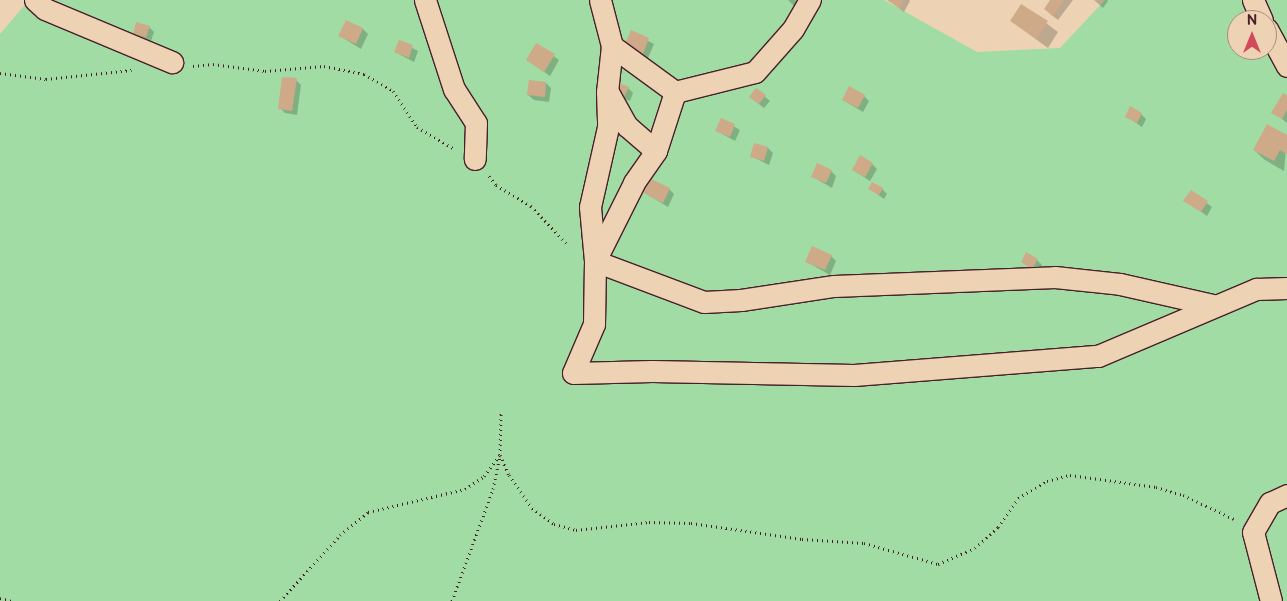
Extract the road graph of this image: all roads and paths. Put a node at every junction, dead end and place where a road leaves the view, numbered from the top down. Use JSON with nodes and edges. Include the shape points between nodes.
{"nodes":[{"id":1,"x":34,"y":0,"type":"edge"},
{"id":2,"x":425,"y":0,"type":"edge"},
{"id":3,"x":600,"y":0,"type":"edge"},
{"id":4,"x":810,"y":0,"type":"edge"},
{"id":5,"x":612,"y":46,"type":"junction"},
{"id":6,"x":1277,"y":48,"type":"edge"},
{"id":7,"x":172,"y":62,"type":"junction"},
{"id":8,"x":1287,"y":66,"type":"edge"},
{"id":9,"x":0,"y":72,"type":"edge"},
{"id":10,"x":607,"y":92,"type":"junction"},
{"id":11,"x":675,"y":92,"type":"junction"},
{"id":12,"x":656,"y":151,"type":"junction"},
{"id":13,"x":475,"y":159,"type":"junction"},
{"id":14,"x":568,"y":245,"type":"dead end"},
{"id":15,"x":595,"y":261,"type":"junction"},
{"id":16,"x":1287,"y":288,"type":"edge"},
{"id":17,"x":1213,"y":305,"type":"junction"},
{"id":18,"x":502,"y":413,"type":"dead end"},
{"id":19,"x":500,"y":455,"type":"junction"},
{"id":20,"x":1287,"y":495,"type":"edge"},
{"id":21,"x":1253,"y":532,"type":"junction"},
{"id":22,"x":0,"y":598,"type":"edge"},
{"id":23,"x":12,"y":601,"type":"edge"},
{"id":24,"x":280,"y":601,"type":"edge"},
{"id":25,"x":452,"y":601,"type":"edge"},
{"id":26,"x":1271,"y":601,"type":"edge"}],
"edges":[{"from":1,"to":7,"type":"street","via":[[45,9]]},
{"from":2,"to":13,"type":"street","via":[[454,89],[476,124]]},
{"from":3,"to":5,"type":"street"},
{"from":4,"to":11,"type":"street","via":[[793,29],[755,72]]},
{"from":5,"to":10,"type":"street"},
{"from":5,"to":11,"type":"street"},
{"from":6,"to":8,"type":"street"},
{"from":7,"to":9,"type":"path","via":[[123,72],[46,79]]},
{"from":7,"to":13,"type":"path","via":[[182,67],[213,64],[265,71],[324,66],[364,74],[392,91],[416,128]]},
{"from":10,"to":12,"type":"street","via":[[627,126]]},
{"from":10,"to":15,"type":"street","via":[[608,127],[590,207]]},
{"from":11,"to":12,"type":"street"},
{"from":12,"to":15,"type":"street","via":[[634,183]]},
{"from":13,"to":14,"type":"path","via":[[496,185],[531,206]]},
{"from":15,"to":17,"type":"street","via":[[704,302],[742,300],[834,286],[1055,277],[1120,284]]},
{"from":15,"to":17,"type":"street","via":[[594,324],[573,373],[652,371],[854,375],[1098,356]]},
{"from":16,"to":17,"type":"street","via":[[1256,289]]},
{"from":18,"to":19,"type":"path"},
{"from":19,"to":21,"type":"path","via":[[509,475],[532,508],[554,524],[576,530],[648,522],[691,523],[802,539],[864,543],[938,564],[975,548],[998,527],[1018,498],[1047,481],[1070,474],[1156,487],[1183,495],[1222,511]]},
{"from":19,"to":24,"type":"path","via":[[484,476],[465,489],[368,512],[340,535]]},
{"from":19,"to":25,"type":"path","via":[[493,489]]},
{"from":20,"to":21,"type":"street","via":[[1270,503]]},
{"from":21,"to":26,"type":"street"},
{"from":22,"to":23,"type":"path"}]}
